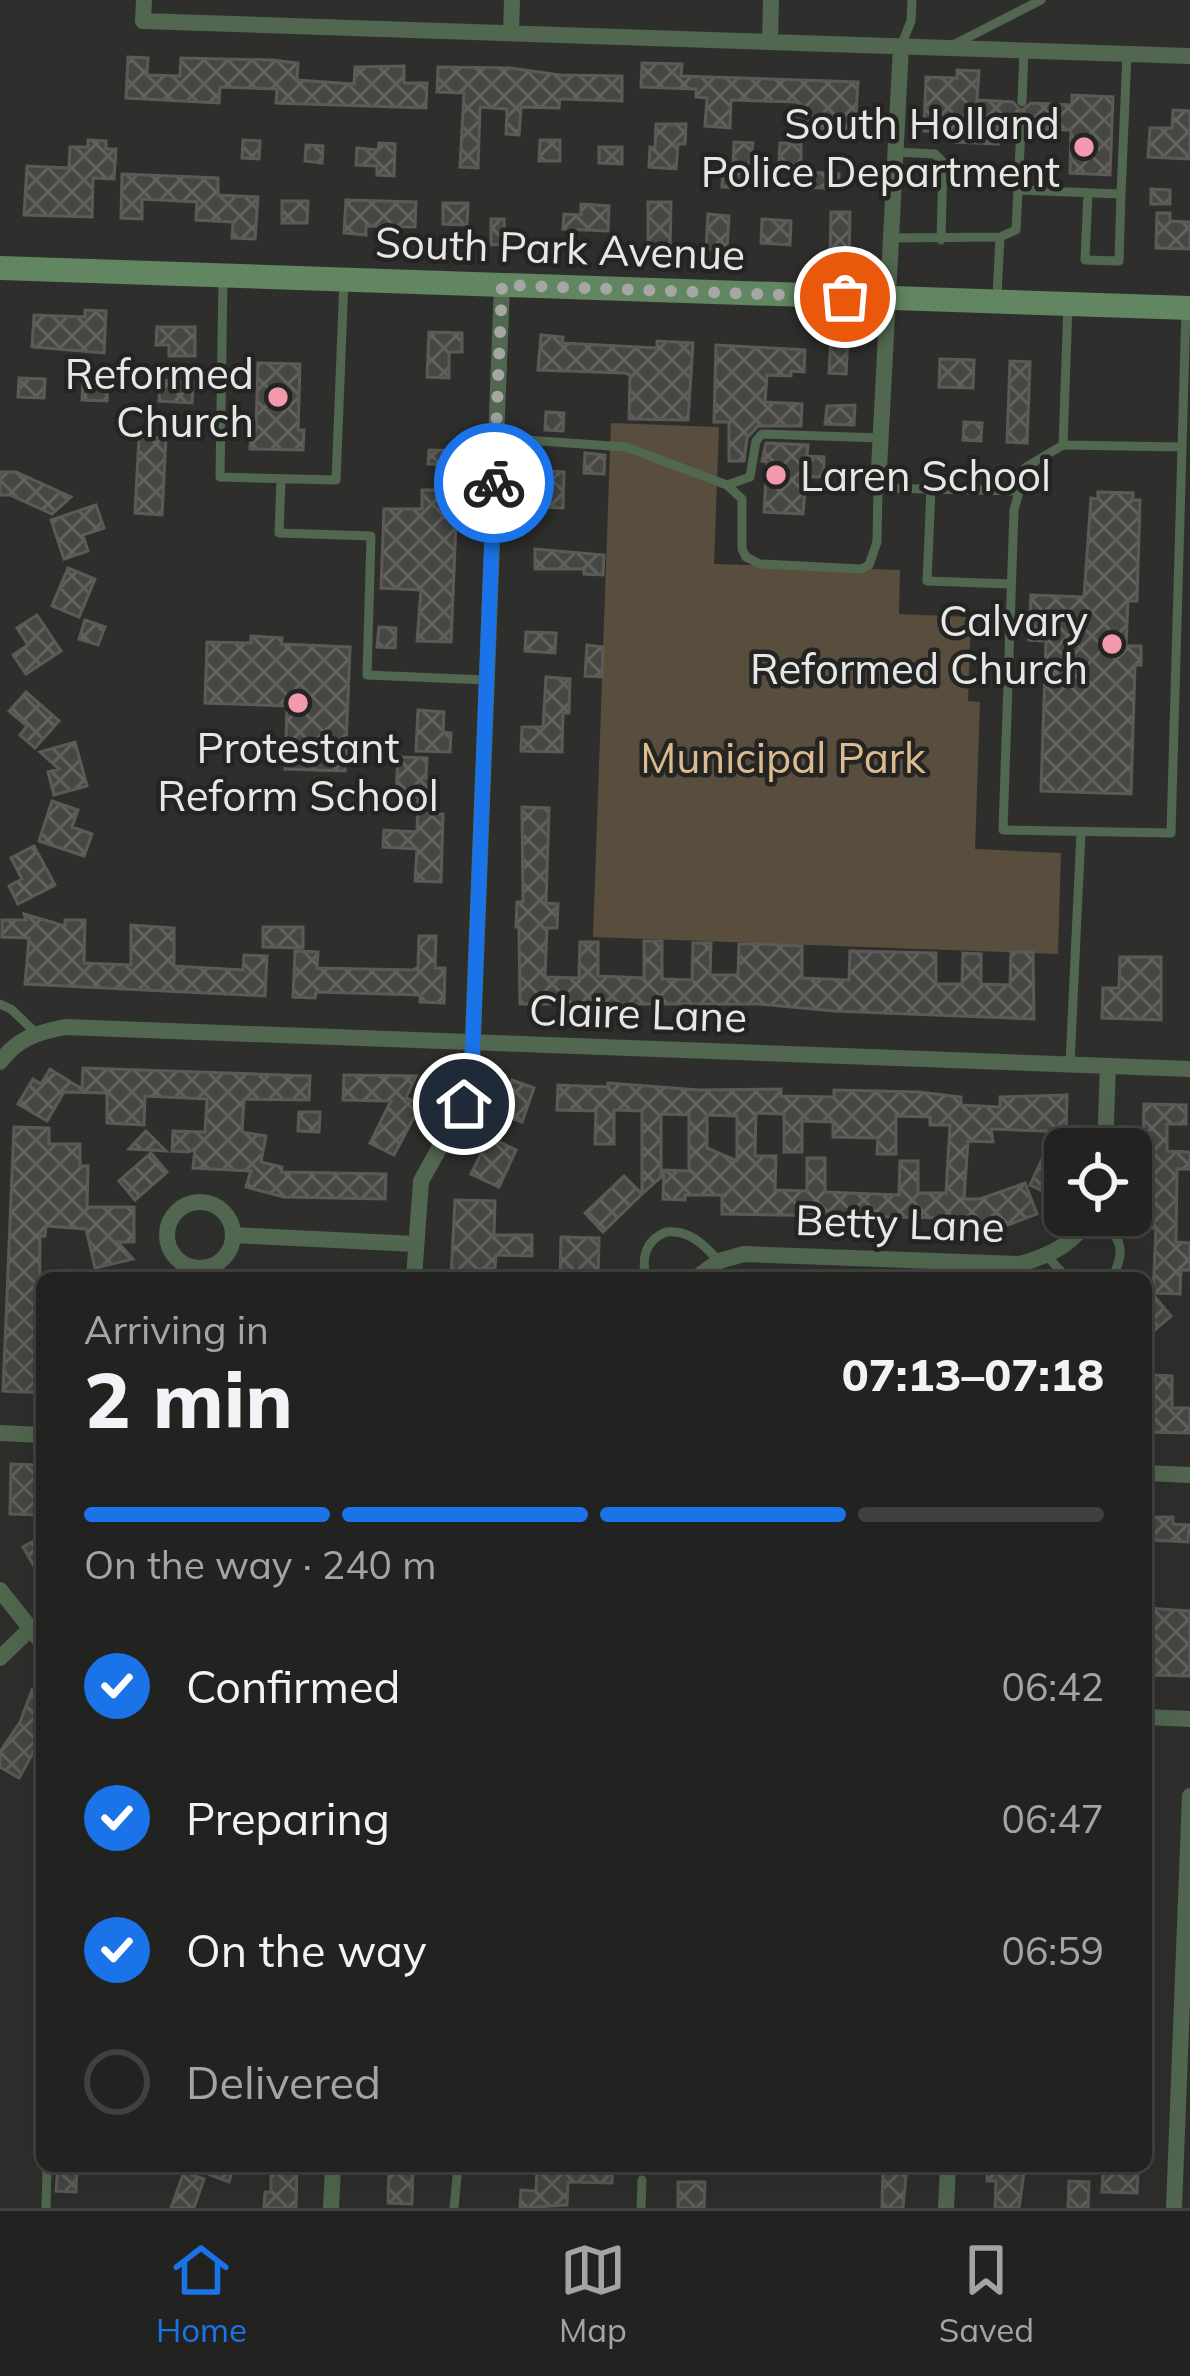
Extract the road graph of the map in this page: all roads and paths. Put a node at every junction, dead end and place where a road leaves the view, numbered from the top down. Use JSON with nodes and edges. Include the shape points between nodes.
{"nodes":[{"id":1,"x":144,"y":0,"type":"edge"},
{"id":2,"x":512,"y":0,"type":"edge"},
{"id":3,"x":771,"y":0,"type":"edge"},
{"id":4,"x":912,"y":0,"type":"edge"},
{"id":5,"x":1041,"y":0,"type":"edge"},
{"id":6,"x":511,"y":33,"type":"junction"},
{"id":7,"x":770,"y":42,"type":"junction"},
{"id":8,"x":901,"y":46,"type":"junction"},
{"id":9,"x":947,"y":48,"type":"junction"},
{"id":10,"x":1024,"y":50,"type":"junction"},
{"id":11,"x":1127,"y":54,"type":"junction"},
{"id":12,"x":1190,"y":56,"type":"edge"},
{"id":13,"x":1022,"y":102,"type":"dead end"},
{"id":14,"x":1021,"y":128,"type":"dead end"},
{"id":15,"x":896,"y":152,"type":"junction"},
{"id":16,"x":1018,"y":190,"type":"junction"},
{"id":17,"x":1088,"y":194,"type":"junction"},
{"id":18,"x":1121,"y":194,"type":"junction"},
{"id":19,"x":1000,"y":237,"type":"junction"},
{"id":20,"x":891,"y":238,"type":"junction"},
{"id":21,"x":941,"y":240,"type":"junction"},
{"id":22,"x":0,"y":268,"type":"edge"},
{"id":23,"x":223,"y":276,"type":"junction"},
{"id":24,"x":344,"y":280,"type":"junction"},
{"id":25,"x":502,"y":285,"type":"junction"},
{"id":26,"x":888,"y":298,"type":"junction"},
{"id":27,"x":997,"y":302,"type":"junction"},
{"id":28,"x":1068,"y":304,"type":"junction"},
{"id":29,"x":1188,"y":308,"type":"edge"},
{"id":30,"x":496,"y":438,"type":"junction"},
{"id":31,"x":880,"y":438,"type":"junction"},
{"id":32,"x":1063,"y":446,"type":"junction"},
{"id":33,"x":1182,"y":447,"type":"junction"},
{"id":34,"x":280,"y":479,"type":"junction"},
{"id":35,"x":727,"y":485,"type":"junction"},
{"id":36,"x":878,"y":488,"type":"junction"},
{"id":37,"x":931,"y":489,"type":"junction"},
{"id":38,"x":1019,"y":491,"type":"junction"},
{"id":39,"x":1011,"y":584,"type":"junction"},
{"id":40,"x":487,"y":680,"type":"junction"},
{"id":41,"x":1081,"y":832,"type":"junction"},
{"id":42,"x":0,"y":1004,"type":"edge"},
{"id":43,"x":36,"y":1033,"type":"junction"},
{"id":44,"x":472,"y":1044,"type":"junction"},
{"id":45,"x":0,"y":1062,"type":"edge"},
{"id":46,"x":1070,"y":1064,"type":"junction"},
{"id":47,"x":1108,"y":1066,"type":"junction"},
{"id":48,"x":1190,"y":1069,"type":"edge"},
{"id":49,"x":1106,"y":1128,"type":"edge"},
{"id":50,"x":233,"y":1235,"type":"junction"},
{"id":51,"x":1077,"y":1236,"type":"edge"},
{"id":52,"x":1111,"y":1236,"type":"edge"},
{"id":53,"x":416,"y":1244,"type":"junction"},
{"id":54,"x":1047,"y":1256,"type":"junction"},
{"id":55,"x":719,"y":1261,"type":"junction"},
{"id":56,"x":414,"y":1272,"type":"edge"},
{"id":57,"x":645,"y":1272,"type":"edge"},
{"id":58,"x":704,"y":1272,"type":"edge"},
{"id":59,"x":1062,"y":1272,"type":"edge"},
{"id":60,"x":1115,"y":1272,"type":"edge"},
{"id":61,"x":0,"y":1433,"type":"edge"},
{"id":62,"x":36,"y":1435,"type":"edge"},
{"id":63,"x":1152,"y":1473,"type":"edge"},
{"id":64,"x":1190,"y":1475,"type":"edge"},
{"id":65,"x":0,"y":1590,"type":"edge"},
{"id":66,"x":36,"y":1637,"type":"edge"},
{"id":67,"x":0,"y":1658,"type":"edge"},
{"id":68,"x":1152,"y":1718,"type":"edge"},
{"id":69,"x":1190,"y":1719,"type":"edge"},
{"id":70,"x":1190,"y":1796,"type":"edge"},
{"id":71,"x":47,"y":2172,"type":"edge"},
{"id":72,"x":333,"y":2172,"type":"edge"},
{"id":73,"x":457,"y":2172,"type":"edge"},
{"id":74,"x":948,"y":2172,"type":"edge"},
{"id":75,"x":642,"y":2180,"type":"dead end"},
{"id":76,"x":46,"y":2208,"type":"edge"},
{"id":77,"x":331,"y":2208,"type":"edge"},
{"id":78,"x":454,"y":2208,"type":"edge"},
{"id":79,"x":641,"y":2208,"type":"edge"},
{"id":80,"x":946,"y":2208,"type":"edge"},
{"id":81,"x":1174,"y":2208,"type":"edge"}],
"edges":[{"from":1,"to":6,"type":"street","via":[[143,21]]},
{"from":2,"to":6,"type":"street"},
{"from":3,"to":7,"type":"street"},
{"from":4,"to":8,"type":"lane"},
{"from":5,"to":9,"type":"lane"},
{"from":6,"to":7,"type":"street"},
{"from":7,"to":8,"type":"street"},
{"from":8,"to":9,"type":"street"},
{"from":8,"to":15,"type":"street"},
{"from":9,"to":10,"type":"street"},
{"from":10,"to":11,"type":"street"},
{"from":10,"to":13,"type":"lane"},
{"from":11,"to":12,"type":"street"},
{"from":11,"to":18,"type":"lane"},
{"from":14,"to":16,"type":"lane"},
{"from":15,"to":20,"type":"street"},
{"from":15,"to":21,"type":"lane","via":[[935,154],[943,162]]},
{"from":16,"to":17,"type":"lane"},
{"from":16,"to":19,"type":"lane","via":[[1016,230]]},
{"from":17,"to":18,"type":"lane"},
{"from":17,"to":18,"type":"lane","via":[[1085,260],[1118,261]]},
{"from":19,"to":21,"type":"lane"},
{"from":19,"to":27,"type":"lane"},
{"from":20,"to":21,"type":"lane"},
{"from":20,"to":26,"type":"street"},
{"from":22,"to":23,"type":"street","name":"South Park Avenue"},
{"from":23,"to":24,"type":"street","name":"South Park Avenue"},
{"from":23,"to":34,"type":"lane","via":[[220,477]]},
{"from":24,"to":25,"type":"street","name":"South Park Avenue"},
{"from":24,"to":34,"type":"lane","via":[[336,480]]},
{"from":25,"to":26,"type":"street","name":"South Park Avenue"},
{"from":25,"to":30,"type":"street"},
{"from":26,"to":27,"type":"street","name":"South Park Avenue"},
{"from":26,"to":31,"type":"street"},
{"from":27,"to":28,"type":"street","name":"South Park Avenue"},
{"from":28,"to":29,"type":"street","name":"South Park Avenue"},
{"from":28,"to":32,"type":"lane"},
{"from":29,"to":33,"type":"lane"},
{"from":30,"to":35,"type":"lane","via":[[626,447]]},
{"from":30,"to":40,"type":"street"},
{"from":31,"to":35,"type":"lane","via":[[762,434],[750,477]]},
{"from":31,"to":36,"type":"street"},
{"from":32,"to":33,"type":"lane"},
{"from":32,"to":38,"type":"lane","via":[[1026,466]]},
{"from":33,"to":41,"type":"lane","via":[[1172,833]]},
{"from":34,"to":40,"type":"lane","via":[[279,533],[371,536],[367,675]]},
{"from":35,"to":36,"type":"lane","via":[[742,499],[746,557],[861,568],[877,542]]},
{"from":36,"to":37,"type":"lane"},
{"from":37,"to":38,"type":"lane"},
{"from":37,"to":39,"type":"lane","via":[[927,581]]},
{"from":38,"to":39,"type":"lane"},
{"from":39,"to":41,"type":"lane","via":[[1003,830]]},
{"from":40,"to":44,"type":"street"},
{"from":41,"to":46,"type":"lane"},
{"from":42,"to":43,"type":"lane"},
{"from":43,"to":44,"type":"street","name":"Claire Lane","via":[[65,1027]]},
{"from":43,"to":45,"type":"street","name":"Claire Lane"},
{"from":44,"to":46,"type":"street","name":"Claire Lane"},
{"from":44,"to":53,"type":"street","via":[[464,1104],[422,1181]]},
{"from":46,"to":47,"type":"street","name":"Claire Lane"},
{"from":47,"to":48,"type":"street","name":"Claire Lane"},
{"from":47,"to":49,"type":"street"},
{"from":50,"to":50,"type":"street","via":[[226,1214],[206,1202],[184,1205],[166,1233],[179,1261],[199,1268],[219,1262]]},
{"from":50,"to":53,"type":"street"},
{"from":51,"to":54,"type":"street","name":"Betty Lane"},
{"from":52,"to":60,"type":"lane","via":[[1121,1249]]},
{"from":53,"to":56,"type":"street"},
{"from":54,"to":55,"type":"street","name":"Betty Lane","via":[[1020,1264],[744,1254]]},
{"from":54,"to":59,"type":"lane"},
{"from":55,"to":57,"type":"lane","via":[[701,1242],[666,1232],[648,1245]]},
{"from":55,"to":58,"type":"street"},
{"from":61,"to":62,"type":"street"},
{"from":63,"to":64,"type":"street"},
{"from":65,"to":66,"type":"street"},
{"from":66,"to":67,"type":"street"},
{"from":68,"to":69,"type":"street"},
{"from":70,"to":81,"type":"street"},
{"from":71,"to":76,"type":"lane"},
{"from":72,"to":77,"type":"street"},
{"from":73,"to":78,"type":"lane"},
{"from":74,"to":80,"type":"street"},
{"from":75,"to":79,"type":"lane"}]}
